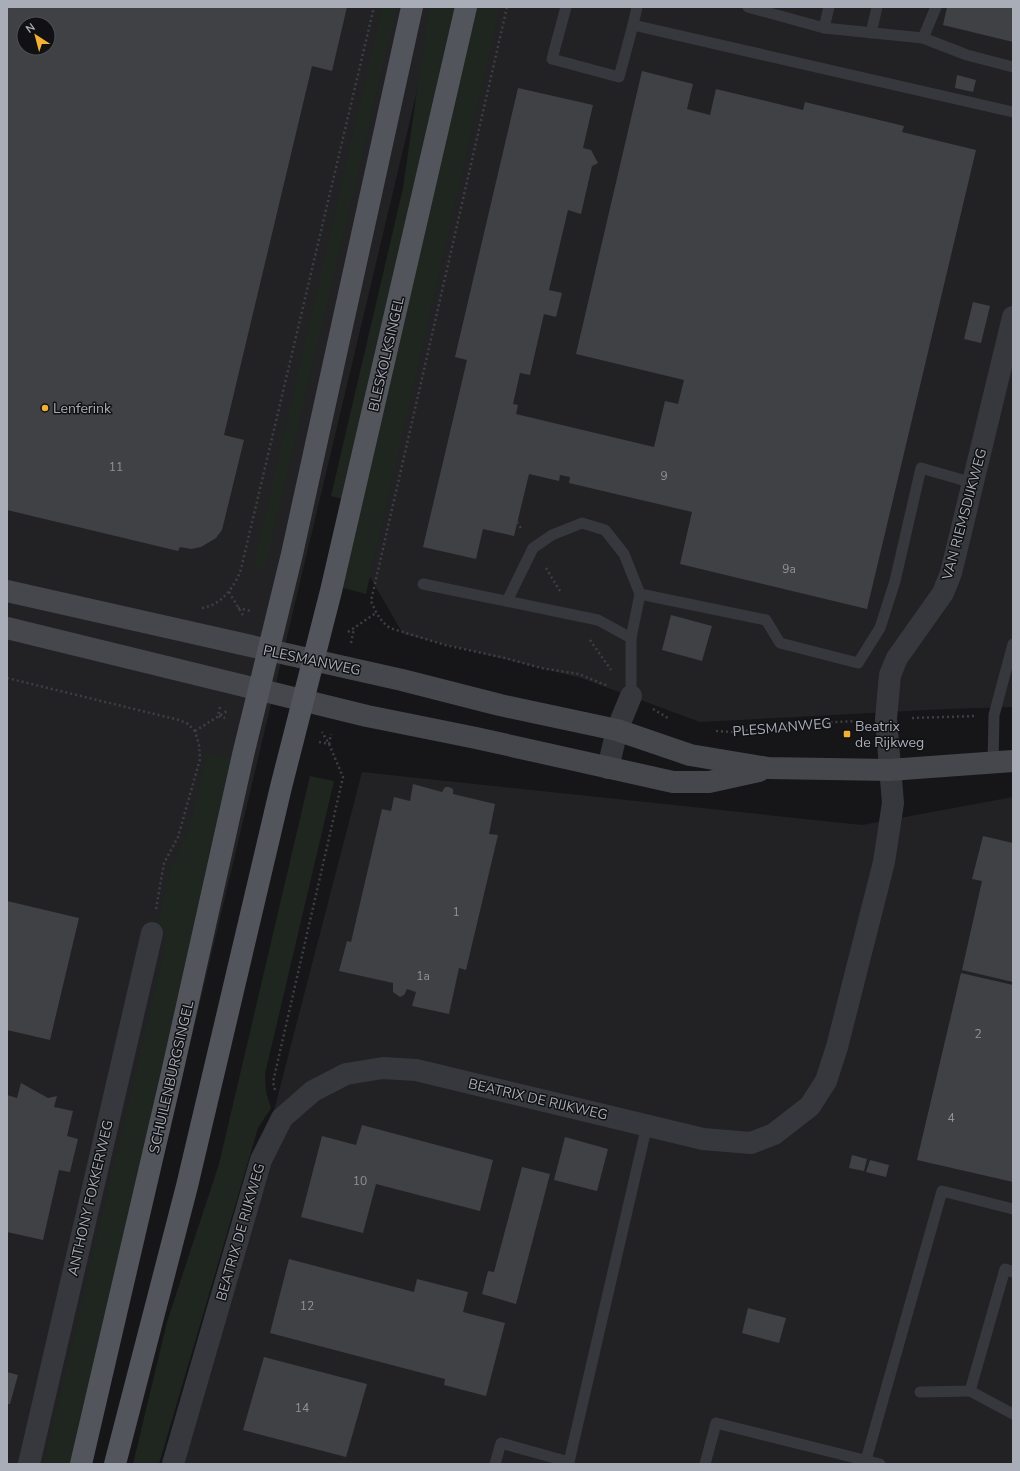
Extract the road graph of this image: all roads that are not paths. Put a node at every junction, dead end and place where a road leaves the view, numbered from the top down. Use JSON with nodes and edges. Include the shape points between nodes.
{"nodes":[{"id":1,"x":412,"y":7,"type":"edge"},
{"id":2,"x":466,"y":7,"type":"edge"},
{"id":3,"x":566,"y":7,"type":"edge"},
{"id":4,"x":637,"y":7,"type":"edge"},
{"id":5,"x":748,"y":7,"type":"edge"},
{"id":6,"x":829,"y":7,"type":"edge"},
{"id":7,"x":877,"y":7,"type":"edge"},
{"id":8,"x":936,"y":7,"type":"edge"},
{"id":9,"x":633,"y":25,"type":"junction"},
{"id":10,"x":824,"y":28,"type":"junction"},
{"id":11,"x":871,"y":32,"type":"junction"},
{"id":12,"x":923,"y":38,"type":"junction"},
{"id":13,"x":1013,"y":67,"type":"edge"},
{"id":14,"x":1013,"y":112,"type":"edge"},
{"id":15,"x":1013,"y":317,"type":"edge"},
{"id":16,"x":973,"y":483,"type":"junction"},
{"id":17,"x":423,"y":584,"type":"dead end"},
{"id":18,"x":7,"y":591,"type":"edge"},
{"id":19,"x":640,"y":594,"type":"junction"},
{"id":20,"x":507,"y":601,"type":"junction"},
{"id":21,"x":7,"y":628,"type":"edge"},
{"id":22,"x":631,"y":638,"type":"junction"},
{"id":23,"x":1013,"y":644,"type":"edge"},
{"id":24,"x":269,"y":650,"type":"junction"},
{"id":25,"x":314,"y":660,"type":"junction"},
{"id":26,"x":259,"y":690,"type":"junction"},
{"id":27,"x":631,"y":696,"type":"joint"},
{"id":28,"x":303,"y":701,"type":"junction"},
{"id":29,"x":617,"y":730,"type":"junction"},
{"id":30,"x":1003,"y":763,"type":"edge"},
{"id":31,"x":608,"y":768,"type":"junction"},
{"id":32,"x":768,"y":768,"type":"junction"},
{"id":33,"x":889,"y":770,"type":"junction"},
{"id":34,"x":152,"y":933,"type":"road end"},
{"id":35,"x":648,"y":1125,"type":"junction"},
{"id":36,"x":1013,"y":1209,"type":"edge"},
{"id":37,"x":1013,"y":1272,"type":"edge"},
{"id":38,"x":970,"y":1391,"type":"junction"},
{"id":39,"x":920,"y":1392,"type":"dead end"},
{"id":40,"x":1013,"y":1414,"type":"edge"},
{"id":41,"x":866,"y":1460,"type":"junction"},
{"id":42,"x":29,"y":1464,"type":"edge"},
{"id":43,"x":80,"y":1464,"type":"edge"},
{"id":44,"x":115,"y":1464,"type":"edge"},
{"id":45,"x":173,"y":1464,"type":"edge"},
{"id":46,"x":495,"y":1464,"type":"edge"},
{"id":47,"x":705,"y":1464,"type":"edge"},
{"id":48,"x":880,"y":1464,"type":"edge"}],
"edges":[{"from":1,"to":24,"type":"main road"},
{"from":2,"to":25,"type":"main road","name":"BLESKOLKSINGEL"},
{"from":3,"to":9,"type":"lane","via":[[552,59],[619,77]]},
{"from":4,"to":9,"type":"lane"},
{"from":5,"to":10,"type":"lane"},
{"from":6,"to":10,"type":"lane"},
{"from":7,"to":11,"type":"lane"},
{"from":8,"to":12,"type":"lane"},
{"from":9,"to":14,"type":"lane"},
{"from":10,"to":11,"type":"lane"},
{"from":11,"to":12,"type":"lane"},
{"from":12,"to":13,"type":"lane","via":[[967,55]]},
{"from":15,"to":16,"type":"street","name":"VAN RIEMSDIJKWEG"},
{"from":16,"to":19,"type":"lane","via":[[921,468],[895,581],[880,628],[858,663],[780,643],[766,620]]},
{"from":16,"to":33,"type":"street","name":"VAN RIEMSDIJKWEG","via":[[949,580],[943,593],[897,658],[890,675],[886,719]]},
{"from":17,"to":20,"type":"lane"},
{"from":18,"to":24,"type":"main road","name":"PLESMANWEG"},
{"from":19,"to":20,"type":"lane","via":[[620,548],[605,530],[582,523],[552,535],[533,548]]},
{"from":19,"to":22,"type":"lane"},
{"from":20,"to":22,"type":"lane","via":[[598,620]]},
{"from":21,"to":26,"type":"main road","name":"PLESMANWEG"},
{"from":22,"to":27,"type":"lane"},
{"from":23,"to":30,"type":"lane","via":[[994,715]]},
{"from":24,"to":25,"type":"main road","name":"PLESMANWEG"},
{"from":24,"to":26,"type":"main road"},
{"from":25,"to":28,"type":"main road","name":"BLESKOLKSINGEL"},
{"from":25,"to":29,"type":"main road","name":"PLESMANWEG"},
{"from":26,"to":28,"type":"main road","name":"PLESMANWEG"},
{"from":26,"to":43,"type":"main road","name":"SCHUILENBURGSINGEL"},
{"from":27,"to":29,"type":"street"},
{"from":28,"to":31,"type":"main road","name":"PLESMANWEG"},
{"from":28,"to":44,"type":"main road","via":[[188,1178]]},
{"from":29,"to":31,"type":"street"},
{"from":29,"to":32,"type":"main road","name":"PLESMANWEG","via":[[690,754]]},
{"from":30,"to":33,"type":"main road","name":"PLESMANWEG"},
{"from":31,"to":32,"type":"main road","name":"PLESMANWEG","via":[[673,782],[709,782]]},
{"from":32,"to":33,"type":"main road","name":"PLESMANWEG"},
{"from":33,"to":35,"type":"street","name":"BEATRIX DE RIJKWEG","via":[[892,803],[884,862],[826,1081],[810,1106],[774,1134],[751,1143],[703,1139]]},
{"from":34,"to":42,"type":"street","name":"ANTHONY FOKKERWEG"},
{"from":35,"to":45,"type":"street","name":"BEATRIX DE RIJKWEG","via":[[416,1070],[383,1068],[346,1074],[313,1091],[282,1118],[261,1160]]},
{"from":35,"to":46,"type":"lane","via":[[569,1462],[501,1443]]},
{"from":36,"to":41,"type":"lane","via":[[942,1191]]},
{"from":37,"to":38,"type":"lane","via":[[1005,1269]]},
{"from":38,"to":39,"type":"lane"},
{"from":38,"to":40,"type":"lane"},
{"from":41,"to":47,"type":"lane","via":[[716,1423]]},
{"from":41,"to":48,"type":"lane"}]}
